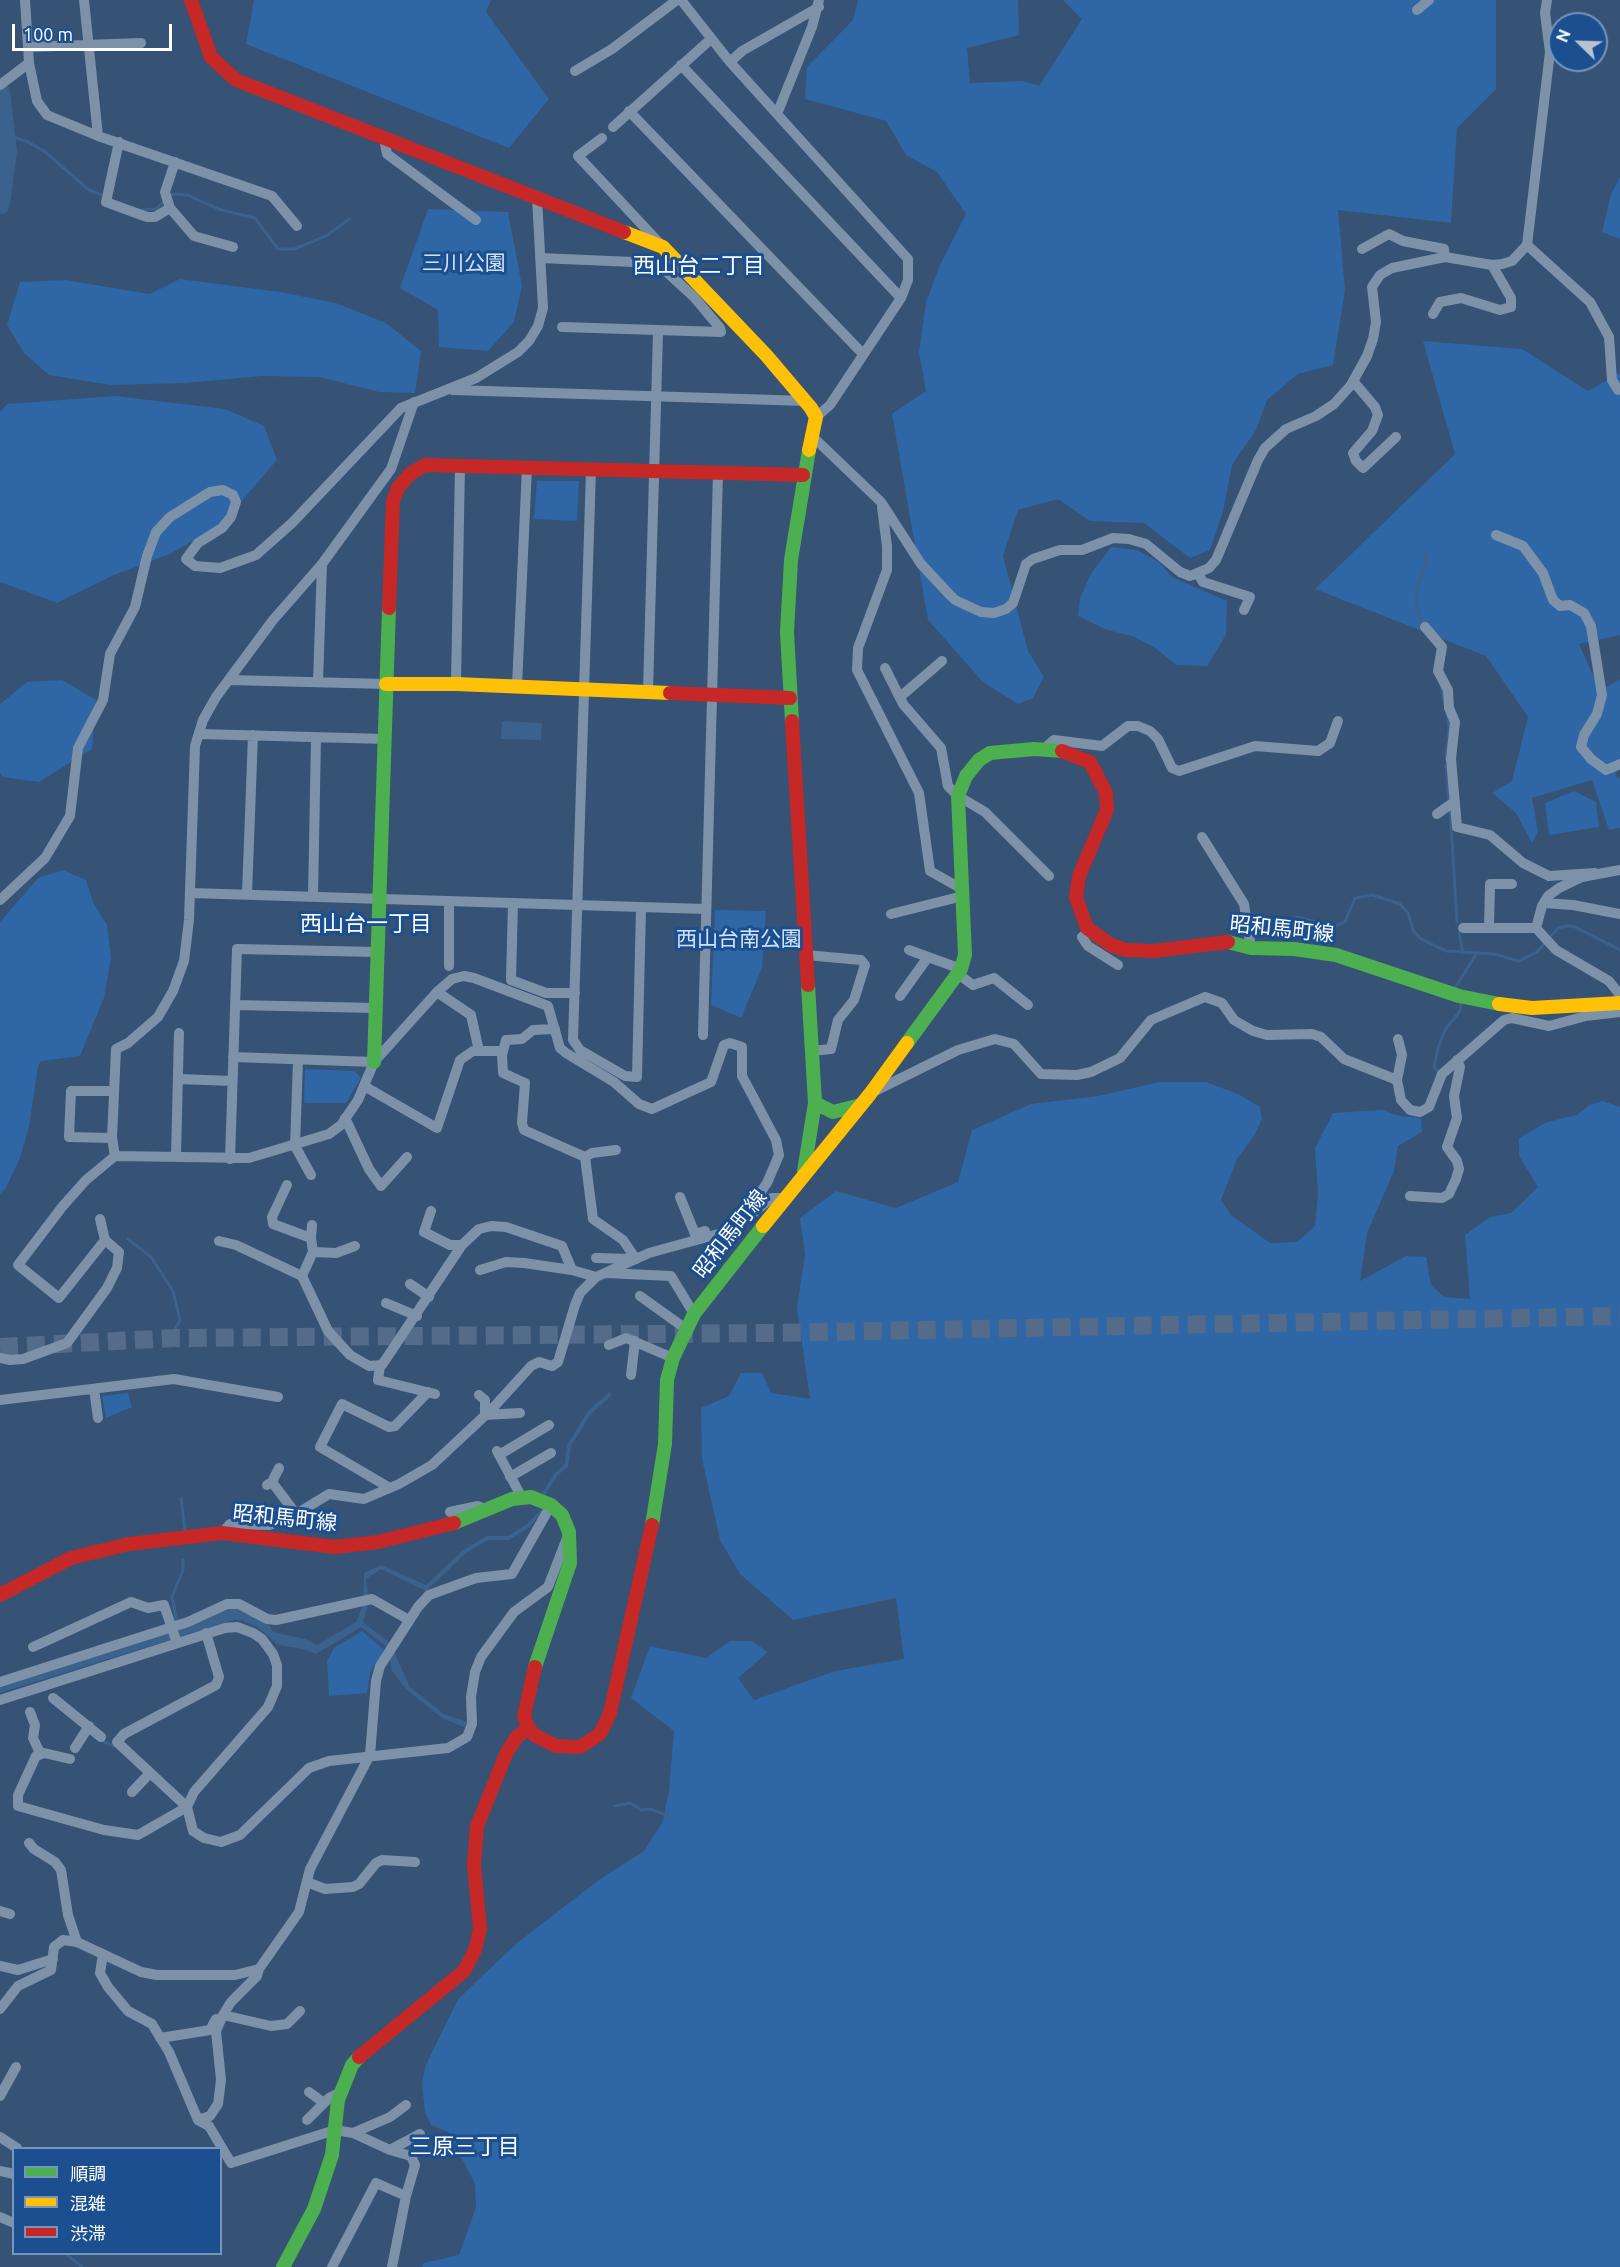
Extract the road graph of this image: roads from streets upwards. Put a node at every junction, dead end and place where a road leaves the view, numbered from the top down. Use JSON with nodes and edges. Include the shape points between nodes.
{"nodes":[{"id":1,"x":25,"y":0,"type":"edge"},
{"id":2,"x":84,"y":0,"type":"edge"},
{"id":3,"x":191,"y":0,"type":"edge"},
{"id":4,"x":679,"y":0,"type":"edge"},
{"id":5,"x":1429,"y":0,"type":"edge"},
{"id":6,"x":1547,"y":0,"type":"edge"},
{"id":7,"x":819,"y":4,"type":"edge"},
{"id":8,"x":1417,"y":10,"type":"dead end"},
{"id":9,"x":711,"y":39,"type":"junction"},
{"id":10,"x":141,"y":43,"type":"dead end"},
{"id":11,"x":87,"y":46,"type":"junction"},
{"id":12,"x":29,"y":47,"type":"junction"},
{"id":13,"x":730,"y":62,"type":"junction"},
{"id":14,"x":29,"y":63,"type":"junction"},
{"id":15,"x":681,"y":64,"type":"junction"},
{"id":16,"x":575,"y":71,"type":"dead end"},
{"id":17,"x":4,"y":82,"type":"edge"},
{"id":18,"x":629,"y":111,"type":"junction"},
{"id":19,"x":777,"y":114,"type":"junction"},
{"id":20,"x":613,"y":127,"type":"dead end"},
{"id":21,"x":98,"y":136,"type":"junction"},
{"id":22,"x":384,"y":138,"type":"junction"},
{"id":23,"x":602,"y":138,"type":"dead end"},
{"id":24,"x":119,"y":142,"type":"junction"},
{"id":25,"x":175,"y":162,"type":"junction"},
{"id":26,"x":537,"y":198,"type":"junction"},
{"id":27,"x":167,"y":201,"type":"junction"},
{"id":28,"x":476,"y":220,"type":"dead end"},
{"id":29,"x":297,"y":226,"type":"dead end"},
{"id":30,"x":1527,"y":245,"type":"junction"},
{"id":31,"x":233,"y":247,"type":"dead end"},
{"id":32,"x":663,"y":247,"type":"junction"},
{"id":33,"x":1362,"y":249,"type":"dead end"},
{"id":34,"x":1445,"y":257,"type":"junction"},
{"id":35,"x":540,"y":258,"type":"junction"},
{"id":36,"x":1492,"y":265,"type":"junction"},
{"id":37,"x":901,"y":298,"type":"junction"},
{"id":38,"x":1433,"y":314,"type":"dead end"},
{"id":39,"x":562,"y":327,"type":"dead end"},
{"id":40,"x":658,"y":332,"type":"junction"},
{"id":41,"x":863,"y":354,"type":"junction"},
{"id":42,"x":1353,"y":381,"type":"junction"},
{"id":43,"x":447,"y":390,"type":"junction"},
{"id":44,"x":1618,"y":390,"type":"dead end"},
{"id":45,"x":657,"y":397,"type":"junction"},
{"id":46,"x":807,"y":401,"type":"junction"},
{"id":47,"x":414,"y":402,"type":"junction"},
{"id":48,"x":816,"y":417,"type":"junction"},
{"id":49,"x":812,"y":436,"type":"junction"},
{"id":50,"x":1396,"y":437,"type":"dead end"},
{"id":51,"x":460,"y":465,"type":"junction"},
{"id":52,"x":527,"y":467,"type":"junction"},
{"id":53,"x":391,"y":469,"type":"junction"},
{"id":54,"x":591,"y":470,"type":"junction"},
{"id":55,"x":655,"y":470,"type":"junction"},
{"id":56,"x":718,"y":472,"type":"junction"},
{"id":57,"x":803,"y":476,"type":"junction"},
{"id":58,"x":404,"y":481,"type":"junction"},
{"id":59,"x":881,"y":501,"type":"junction"},
{"id":60,"x":1496,"y":535,"type":"dead end"},
{"id":61,"x":322,"y":564,"type":"junction"},
{"id":62,"x":1198,"y":574,"type":"junction"},
{"id":63,"x":1244,"y":610,"type":"dead end"},
{"id":64,"x":1425,"y":627,"type":"dead end"},
{"id":65,"x":942,"y":661,"type":"dead end"},
{"id":66,"x":885,"y":668,"type":"dead end"},
{"id":67,"x":230,"y":680,"type":"junction"},
{"id":68,"x":318,"y":682,"type":"junction"},
{"id":69,"x":387,"y":684,"type":"junction"},
{"id":70,"x":456,"y":684,"type":"junction"},
{"id":71,"x":517,"y":686,"type":"junction"},
{"id":72,"x":582,"y":689,"type":"junction"},
{"id":73,"x":648,"y":691,"type":"junction"},
{"id":74,"x":714,"y":694,"type":"junction"},
{"id":75,"x":900,"y":697,"type":"junction"},
{"id":76,"x":790,"y":699,"type":"junction"},
{"id":77,"x":1338,"y":721,"type":"dead end"},
{"id":78,"x":199,"y":734,"type":"junction"},
{"id":79,"x":253,"y":735,"type":"junction"},
{"id":80,"x":316,"y":738,"type":"junction"},
{"id":81,"x":386,"y":739,"type":"junction"},
{"id":82,"x":1044,"y":749,"type":"junction"},
{"id":83,"x":1620,"y":764,"type":"edge"},
{"id":84,"x":958,"y":796,"type":"junction"},
{"id":85,"x":1454,"y":802,"type":"junction"},
{"id":86,"x":1441,"y":812,"type":"dead end"},
{"id":87,"x":1202,"y":837,"type":"dead end"},
{"id":88,"x":1620,"y":870,"type":"edge"},
{"id":89,"x":1595,"y":873,"type":"junction"},
{"id":90,"x":1049,"y":876,"type":"dead end"},
{"id":91,"x":1512,"y":884,"type":"dead end"},
{"id":92,"x":190,"y":893,"type":"junction"},
{"id":93,"x":962,"y":893,"type":"junction"},
{"id":94,"x":247,"y":894,"type":"junction"},
{"id":95,"x":313,"y":897,"type":"junction"},
{"id":96,"x":0,"y":900,"type":"edge"},
{"id":97,"x":380,"y":900,"type":"junction"},
{"id":98,"x":449,"y":902,"type":"junction"},
{"id":99,"x":513,"y":903,"type":"junction"},
{"id":100,"x":1544,"y":903,"type":"junction"},
{"id":101,"x":577,"y":905,"type":"junction"},
{"id":102,"x":641,"y":908,"type":"junction"},
{"id":103,"x":705,"y":909,"type":"junction"},
{"id":104,"x":891,"y":914,"type":"dead end"},
{"id":105,"x":1620,"y":914,"type":"edge"},
{"id":106,"x":1463,"y":928,"type":"dead end"},
{"id":107,"x":1489,"y":928,"type":"junction"},
{"id":108,"x":1536,"y":928,"type":"junction"},
{"id":109,"x":1089,"y":931,"type":"junction"},
{"id":110,"x":1251,"y":948,"type":"junction"},
{"id":111,"x":909,"y":950,"type":"dead end"},
{"id":112,"x":377,"y":952,"type":"junction"},
{"id":113,"x":806,"y":955,"type":"junction"},
{"id":114,"x":928,"y":957,"type":"junction"},
{"id":115,"x":1118,"y":965,"type":"dead end"},
{"id":116,"x":449,"y":966,"type":"dead end"},
{"id":117,"x":960,"y":972,"type":"junction"},
{"id":118,"x":437,"y":992,"type":"junction"},
{"id":119,"x":575,"y":993,"type":"junction"},
{"id":120,"x":1620,"y":995,"type":"edge"},
{"id":121,"x":900,"y":996,"type":"dead end"},
{"id":122,"x":1620,"y":1003,"type":"edge"},
{"id":123,"x":235,"y":1005,"type":"junction"},
{"id":124,"x":1028,"y":1005,"type":"dead end"},
{"id":125,"x":376,"y":1008,"type":"junction"},
{"id":126,"x":1620,"y":1012,"type":"edge"},
{"id":127,"x":555,"y":1029,"type":"junction"},
{"id":128,"x":179,"y":1033,"type":"dead end"},
{"id":129,"x":703,"y":1035,"type":"dead end"},
{"id":130,"x":1398,"y":1039,"type":"dead end"},
{"id":131,"x":479,"y":1051,"type":"junction"},
{"id":132,"x":502,"y":1051,"type":"junction"},
{"id":133,"x":812,"y":1051,"type":"junction"},
{"id":134,"x":233,"y":1057,"type":"junction"},
{"id":135,"x":298,"y":1060,"type":"junction"},
{"id":136,"x":1457,"y":1060,"type":"junction"},
{"id":137,"x":375,"y":1062,"type":"junction"},
{"id":138,"x":178,"y":1079,"type":"junction"},
{"id":139,"x":1397,"y":1080,"type":"junction"},
{"id":140,"x":231,"y":1081,"type":"junction"},
{"id":141,"x":364,"y":1086,"type":"junction"},
{"id":142,"x":112,"y":1091,"type":"junction"},
{"id":143,"x":870,"y":1094,"type":"junction"},
{"id":144,"x":815,"y":1103,"type":"junction"},
{"id":145,"x":861,"y":1105,"type":"junction"},
{"id":146,"x":345,"y":1118,"type":"junction"},
{"id":147,"x":112,"y":1138,"type":"junction"},
{"id":148,"x":295,"y":1146,"type":"junction"},
{"id":149,"x":616,"y":1150,"type":"dead end"},
{"id":150,"x":116,"y":1156,"type":"junction"},
{"id":151,"x":176,"y":1156,"type":"junction"},
{"id":152,"x":407,"y":1157,"type":"dead end"},
{"id":153,"x":585,"y":1157,"type":"junction"},
{"id":154,"x":230,"y":1159,"type":"junction"},
{"id":155,"x":311,"y":1174,"type":"dead end"},
{"id":156,"x":804,"y":1174,"type":"junction"},
{"id":157,"x":287,"y":1185,"type":"dead end"},
{"id":158,"x":1410,"y":1196,"type":"dead end"},
{"id":159,"x":680,"y":1197,"type":"dead end"},
{"id":160,"x":784,"y":1198,"type":"junction"},
{"id":161,"x":431,"y":1211,"type":"dead end"},
{"id":162,"x":100,"y":1219,"type":"dead end"},
{"id":163,"x":740,"y":1222,"type":"junction"},
{"id":164,"x":312,"y":1225,"type":"dead end"},
{"id":165,"x":714,"y":1235,"type":"junction"},
{"id":166,"x":311,"y":1238,"type":"junction"},
{"id":167,"x":105,"y":1240,"type":"junction"},
{"id":168,"x":219,"y":1240,"type":"dead end"},
{"id":169,"x":462,"y":1245,"type":"junction"},
{"id":170,"x":355,"y":1246,"type":"dead end"},
{"id":171,"x":313,"y":1252,"type":"junction"},
{"id":172,"x":596,"y":1258,"type":"dead end"},
{"id":173,"x":636,"y":1259,"type":"junction"},
{"id":174,"x":480,"y":1270,"type":"dead end"},
{"id":175,"x":572,"y":1270,"type":"junction"},
{"id":176,"x":601,"y":1275,"type":"junction"},
{"id":177,"x":302,"y":1276,"type":"junction"},
{"id":178,"x":410,"y":1284,"type":"dead end"},
{"id":179,"x":640,"y":1296,"type":"dead end"},
{"id":180,"x":429,"y":1297,"type":"junction"},
{"id":181,"x":386,"y":1303,"type":"dead end"},
{"id":182,"x":694,"y":1314,"type":"junction"},
{"id":183,"x":417,"y":1316,"type":"junction"},
{"id":184,"x":686,"y":1329,"type":"junction"},
{"id":185,"x":635,"y":1341,"type":"junction"},
{"id":186,"x":609,"y":1344,"type":"dead end"},
{"id":187,"x":0,"y":1358,"type":"edge"},
{"id":188,"x":673,"y":1358,"type":"junction"},
{"id":189,"x":380,"y":1366,"type":"junction"},
{"id":190,"x":631,"y":1375,"type":"dead end"},
{"id":191,"x":94,"y":1389,"type":"junction"},
{"id":192,"x":479,"y":1395,"type":"dead end"},
{"id":193,"x":278,"y":1397,"type":"dead end"},
{"id":194,"x":0,"y":1400,"type":"edge"},
{"id":195,"x":520,"y":1413,"type":"dead end"},
{"id":196,"x":485,"y":1415,"type":"junction"},
{"id":197,"x":98,"y":1418,"type":"dead end"},
{"id":198,"x":549,"y":1425,"type":"dead end"},
{"id":199,"x":551,"y":1453,"type":"dead end"},
{"id":200,"x":279,"y":1468,"type":"dead end"},
{"id":201,"x":510,"y":1477,"type":"junction"},
{"id":202,"x":390,"y":1488,"type":"junction"},
{"id":203,"x":520,"y":1496,"type":"junction"},
{"id":204,"x":551,"y":1505,"type":"junction"},
{"id":205,"x":485,"y":1509,"type":"junction"},
{"id":206,"x":450,"y":1512,"type":"dead end"},
{"id":207,"x":296,"y":1514,"type":"junction"},
{"id":208,"x":569,"y":1532,"type":"junction"},
{"id":209,"x":222,"y":1533,"type":"junction"},
{"id":210,"x":0,"y":1594,"type":"edge"},
{"id":211,"x":409,"y":1620,"type":"junction"},
{"id":212,"x":172,"y":1627,"type":"junction"},
{"id":213,"x":206,"y":1633,"type":"junction"},
{"id":214,"x":177,"y":1643,"type":"junction"},
{"id":215,"x":33,"y":1647,"type":"dead end"},
{"id":216,"x":39,"y":1670,"type":"junction"},
{"id":217,"x":0,"y":1682,"type":"edge"},
{"id":218,"x":43,"y":1686,"type":"junction"},
{"id":219,"x":52,"y":1698,"type":"dead end"},
{"id":220,"x":0,"y":1700,"type":"edge"},
{"id":221,"x":30,"y":1712,"type":"dead end"},
{"id":222,"x":89,"y":1726,"type":"junction"},
{"id":223,"x":528,"y":1728,"type":"junction"},
{"id":224,"x":101,"y":1737,"type":"dead end"},
{"id":225,"x":75,"y":1748,"type":"dead end"},
{"id":226,"x":40,"y":1753,"type":"junction"},
{"id":227,"x":370,"y":1755,"type":"junction"},
{"id":228,"x":70,"y":1759,"type":"dead end"},
{"id":229,"x":150,"y":1773,"type":"junction"},
{"id":230,"x":132,"y":1792,"type":"dead end"},
{"id":231,"x":187,"y":1807,"type":"junction"},
{"id":232,"x":138,"y":1835,"type":"junction"},
{"id":233,"x":29,"y":1843,"type":"dead end"},
{"id":234,"x":141,"y":1848,"type":"dead end"},
{"id":235,"x":415,"y":1862,"type":"dead end"},
{"id":236,"x":307,"y":1882,"type":"junction"},
{"id":237,"x":77,"y":1942,"type":"junction"},
{"id":238,"x":103,"y":1954,"type":"junction"},
{"id":239,"x":53,"y":1959,"type":"junction"},
{"id":240,"x":0,"y":1966,"type":"edge"},
{"id":241,"x":258,"y":1969,"type":"junction"},
{"id":242,"x":231,"y":2002,"type":"junction"},
{"id":243,"x":0,"y":2009,"type":"edge"},
{"id":244,"x":300,"y":2011,"type":"dead end"},
{"id":245,"x":223,"y":2015,"type":"junction"},
{"id":246,"x":160,"y":2037,"type":"junction"},
{"id":247,"x":16,"y":2067,"type":"dead end"},
{"id":248,"x":309,"y":2092,"type":"dead end"},
{"id":249,"x":341,"y":2092,"type":"junction"},
{"id":250,"x":0,"y":2096,"type":"edge"},
{"id":251,"x":324,"y":2103,"type":"junction"},
{"id":252,"x":406,"y":2105,"type":"dead end"},
{"id":253,"x":198,"y":2120,"type":"junction"},
{"id":254,"x":307,"y":2120,"type":"dead end"},
{"id":255,"x":335,"y":2130,"type":"junction"},
{"id":256,"x":353,"y":2133,"type":"junction"},
{"id":257,"x":420,"y":2134,"type":"dead end"},
{"id":258,"x":0,"y":2137,"type":"edge"},
{"id":259,"x":15,"y":2147,"type":"edge"},
{"id":260,"x":221,"y":2147,"type":"edge"},
{"id":261,"x":222,"y":2148,"type":"edge"},
{"id":262,"x":390,"y":2150,"type":"junction"},
{"id":263,"x":406,"y":2196,"type":"junction"},
{"id":264,"x":283,"y":2267,"type":"edge"},
{"id":265,"x":332,"y":2267,"type":"edge"},
{"id":266,"x":392,"y":2267,"type":"edge"}],
"edges":[{"from":1,"to":12,"type":"street"},
{"from":2,"to":11,"type":"street"},
{"from":3,"to":22,"type":"street","via":[[211,57],[236,80]]},
{"from":4,"to":9,"type":"street"},
{"from":4,"to":16,"type":"street"},
{"from":5,"to":8,"type":"street"},
{"from":6,"to":30,"type":"street","via":[[1550,52]]},
{"from":7,"to":13,"type":"street"},
{"from":7,"to":19,"type":"street"},
{"from":9,"to":13,"type":"street"},
{"from":9,"to":15,"type":"street"},
{"from":10,"to":11,"type":"street"},
{"from":11,"to":12,"type":"street"},
{"from":11,"to":21,"type":"street"},
{"from":12,"to":14,"type":"street"},
{"from":13,"to":19,"type":"street"},
{"from":14,"to":17,"type":"street"},
{"from":14,"to":21,"type":"street","via":[[37,100],[47,115]]},
{"from":15,"to":18,"type":"street"},
{"from":15,"to":37,"type":"street"},
{"from":18,"to":20,"type":"street"},
{"from":18,"to":41,"type":"street"},
{"from":19,"to":37,"type":"street","via":[[908,259],[909,280]]},
{"from":21,"to":24,"type":"street"},
{"from":22,"to":26,"type":"street"},
{"from":22,"to":28,"type":"street","via":[[387,154]]},
{"from":23,"to":32,"type":"street","via":[[578,156]]},
{"from":24,"to":25,"type":"street"},
{"from":24,"to":27,"type":"street","via":[[105,202],[155,217]]},
{"from":25,"to":27,"type":"street"},
{"from":25,"to":29,"type":"street","via":[[272,195]]},
{"from":26,"to":32,"type":"street"},
{"from":26,"to":35,"type":"street"},
{"from":27,"to":31,"type":"street","via":[[194,236]]},
{"from":30,"to":36,"type":"street","via":[[1512,261]]},
{"from":30,"to":44,"type":"street","via":[[1590,302],[1609,337],[1612,380]]},
{"from":32,"to":46,"type":"street"},
{"from":33,"to":34,"type":"street","via":[[1389,234],[1403,241],[1444,249]]},
{"from":34,"to":36,"type":"street"},
{"from":34,"to":42,"type":"street","via":[[1392,268],[1376,278],[1372,287],[1376,322],[1373,339]]},
{"from":35,"to":40,"type":"street","via":[[657,263],[694,297],[721,332]]},
{"from":35,"to":43,"type":"street","via":[[543,308],[529,341],[495,368]]},
{"from":36,"to":38,"type":"street","via":[[1511,298],[1511,308],[1500,310],[1461,298],[1440,302]]},
{"from":37,"to":41,"type":"street"},
{"from":39,"to":40,"type":"street"},
{"from":40,"to":45,"type":"street"},
{"from":41,"to":48,"type":"street","via":[[830,405]]},
{"from":42,"to":50,"type":"street","via":[[1378,415],[1372,431],[1353,453],[1356,461],[1363,468]]},
{"from":42,"to":62,"type":"street","via":[[1334,404],[1286,429],[1265,448],[1216,560]]},
{"from":43,"to":45,"type":"street"},
{"from":43,"to":47,"type":"street"},
{"from":45,"to":46,"type":"street"},
{"from":45,"to":55,"type":"street"},
{"from":46,"to":48,"type":"street"},
{"from":47,"to":53,"type":"street"},
{"from":47,"to":96,"type":"street","via":[[401,408],[292,523],[256,555],[220,568],[195,566],[186,559],[198,543],[231,518],[236,502],[233,495],[223,490],[210,492],[170,517],[156,532],[135,607],[110,654],[103,700],[78,748],[70,816],[45,858]]},
{"from":48,"to":49,"type":"street"},
{"from":49,"to":57,"type":"street"},
{"from":49,"to":59,"type":"street"},
{"from":51,"to":52,"type":"street"},
{"from":51,"to":58,"type":"street","via":[[425,465]]},
{"from":51,"to":70,"type":"street"},
{"from":52,"to":54,"type":"street"},
{"from":52,"to":71,"type":"street"},
{"from":53,"to":58,"type":"street"},
{"from":53,"to":61,"type":"street"},
{"from":54,"to":55,"type":"street"},
{"from":54,"to":72,"type":"street"},
{"from":55,"to":56,"type":"street"},
{"from":55,"to":73,"type":"street"},
{"from":56,"to":57,"type":"street"},
{"from":56,"to":74,"type":"street"},
{"from":57,"to":76,"type":"street","via":[[788,602]]},
{"from":58,"to":69,"type":"street","via":[[393,501]]},
{"from":59,"to":62,"type":"street","via":[[921,564],[955,600],[981,612],[994,613],[1013,603],[1026,564],[1033,559],[1113,538],[1146,544],[1184,574]]},
{"from":59,"to":93,"type":"street","via":[[887,570],[858,648],[857,670],[919,793],[930,871]]},
{"from":60,"to":83,"type":"street","via":[[1523,546],[1543,573],[1553,600],[1560,606],[1570,605],[1587,619],[1596,648],[1602,695],[1581,747],[1606,770]]},
{"from":61,"to":67,"type":"street","via":[[273,620]]},
{"from":61,"to":68,"type":"street"},
{"from":62,"to":63,"type":"street","via":[[1203,582],[1250,597]]},
{"from":64,"to":85,"type":"street","via":[[1442,647],[1438,671],[1445,682],[1455,722],[1451,759]]},
{"from":65,"to":75,"type":"street"},
{"from":66,"to":75,"type":"street"},
{"from":67,"to":68,"type":"street"},
{"from":67,"to":78,"type":"street","via":[[210,708]]},
{"from":68,"to":69,"type":"street"},
{"from":69,"to":70,"type":"street"},
{"from":69,"to":81,"type":"street"},
{"from":70,"to":71,"type":"street"},
{"from":71,"to":72,"type":"street"},
{"from":72,"to":73,"type":"street"},
{"from":72,"to":101,"type":"street"},
{"from":73,"to":74,"type":"street"},
{"from":74,"to":76,"type":"street"},
{"from":74,"to":103,"type":"street"},
{"from":75,"to":84,"type":"street","via":[[941,748],[948,786]]},
{"from":76,"to":113,"type":"street"},
{"from":77,"to":82,"type":"street","via":[[1330,743],[1318,751],[1255,746],[1179,771],[1172,768],[1158,739],[1138,726],[1128,726],[1102,746],[1054,740]]},
{"from":78,"to":79,"type":"street"},
{"from":78,"to":92,"type":"street","via":[[195,746]]},
{"from":79,"to":80,"type":"street"},
{"from":79,"to":94,"type":"street"},
{"from":80,"to":81,"type":"street"},
{"from":80,"to":95,"type":"street"},
{"from":81,"to":97,"type":"street"},
{"from":82,"to":84,"type":"street","name":"昭和馬町線","via":[[990,753],[966,776]]},
{"from":82,"to":109,"type":"street","name":"昭和馬町線","via":[[1065,751],[1090,762],[1106,793],[1105,817],[1077,886],[1078,907]]},
{"from":84,"to":90,"type":"street","via":[[985,812]]},
{"from":84,"to":93,"type":"street","name":"昭和馬町線"},
{"from":85,"to":86,"type":"street"},
{"from":85,"to":89,"type":"street","via":[[1458,827],[1490,836],[1541,873],[1555,878]]},
{"from":87,"to":110,"type":"street","via":[[1244,904]]},
{"from":88,"to":89,"type":"street"},
{"from":89,"to":100,"type":"street","via":[[1572,880]]},
{"from":91,"to":107,"type":"street","via":[[1490,884]]},
{"from":92,"to":94,"type":"street"},
{"from":92,"to":142,"type":"street","via":[[180,975],[158,1017],[116,1049]]},
{"from":93,"to":104,"type":"street"},
{"from":93,"to":117,"type":"street","name":"昭和馬町線","via":[[965,955]]},
{"from":94,"to":95,"type":"street"},
{"from":95,"to":97,"type":"street"},
{"from":97,"to":98,"type":"street"},
{"from":97,"to":112,"type":"street"},
{"from":98,"to":99,"type":"street"},
{"from":98,"to":116,"type":"street"},
{"from":99,"to":101,"type":"street"},
{"from":99,"to":119,"type":"street","via":[[512,980],[546,993]]},
{"from":100,"to":105,"type":"street"},
{"from":100,"to":108,"type":"street"},
{"from":101,"to":102,"type":"street"},
{"from":101,"to":119,"type":"street"},
{"from":102,"to":103,"type":"street"},
{"from":102,"to":119,"type":"street","via":[[637,1077],[625,1076],[580,1050],[573,1040]]},
{"from":103,"to":129,"type":"street"},
{"from":106,"to":107,"type":"street"},
{"from":107,"to":108,"type":"street"},
{"from":108,"to":120,"type":"street","via":[[1578,964],[1609,981]]},
{"from":109,"to":110,"type":"street","name":"昭和馬町線","via":[[1126,950],[1153,951],[1229,942]]},
{"from":109,"to":115,"type":"street","via":[[1082,937],[1088,946]]},
{"from":110,"to":122,"type":"street","name":"昭和馬町線","via":[[1336,955],[1495,1004],[1532,1008]]},
{"from":111,"to":114,"type":"street"},
{"from":112,"to":123,"type":"street","via":[[237,949]]},
{"from":112,"to":125,"type":"street"},
{"from":113,"to":133,"type":"street"},
{"from":113,"to":133,"type":"street","via":[[861,960],[865,965],[854,1000],[838,1020],[831,1049]]},
{"from":114,"to":117,"type":"street"},
{"from":114,"to":121,"type":"street"},
{"from":117,"to":124,"type":"street","via":[[973,985],[994,978]]},
{"from":117,"to":143,"type":"street","name":"昭和馬町線"},
{"from":118,"to":127,"type":"street","via":[[452,979],[474,978],[548,1006]]},
{"from":118,"to":131,"type":"street","via":[[471,1015]]},
{"from":118,"to":137,"type":"street"},
{"from":123,"to":125,"type":"street"},
{"from":123,"to":134,"type":"street"},
{"from":125,"to":137,"type":"street"},
{"from":126,"to":136,"type":"street","via":[[1550,1026],[1512,1018],[1504,1020]]},
{"from":127,"to":132,"type":"street","via":[[533,1030],[522,1039],[506,1040]]},
{"from":127,"to":163,"type":"street","via":[[566,1053],[652,1109],[711,1082],[724,1045],[734,1043],[742,1047],[742,1076],[776,1140],[779,1155],[767,1183]]},
{"from":128,"to":138,"type":"street"},
{"from":130,"to":139,"type":"street","via":[[1402,1055]]},
{"from":131,"to":132,"type":"street"},
{"from":131,"to":141,"type":"street","via":[[460,1060],[437,1128]]},
{"from":132,"to":153,"type":"street","via":[[503,1073],[525,1083],[524,1131]]},
{"from":133,"to":144,"type":"street"},
{"from":134,"to":135,"type":"street"},
{"from":134,"to":140,"type":"street"},
{"from":135,"to":137,"type":"street"},
{"from":135,"to":148,"type":"street"},
{"from":136,"to":139,"type":"street","via":[[1442,1074],[1430,1107],[1420,1112],[1410,1110],[1401,1100]]},
{"from":136,"to":158,"type":"street","via":[[1457,1118],[1447,1147],[1457,1161],[1456,1179],[1449,1194],[1442,1198]]},
{"from":137,"to":141,"type":"street"},
{"from":138,"to":140,"type":"street"},
{"from":138,"to":151,"type":"street"},
{"from":139,"to":143,"type":"street","via":[[1344,1059],[1321,1037],[1253,1031],[1234,1020],[1222,1003],[1205,997],[1151,1020],[1120,1058],[1084,1073],[1041,1074],[1014,1044],[995,1039],[958,1050]]},
{"from":140,"to":154,"type":"street"},
{"from":141,"to":146,"type":"street"},
{"from":142,"to":147,"type":"street"},
{"from":142,"to":147,"type":"street","via":[[71,1091],[69,1137]]},
{"from":143,"to":145,"type":"street","name":"昭和馬町線"},
{"from":144,"to":145,"type":"street","via":[[833,1112]]},
{"from":144,"to":156,"type":"street"},
{"from":145,"to":156,"type":"street","name":"昭和馬町線"},
{"from":146,"to":148,"type":"street","via":[[329,1134]]},
{"from":146,"to":152,"type":"street","via":[[381,1185]]},
{"from":147,"to":150,"type":"street"},
{"from":148,"to":154,"type":"street"},
{"from":148,"to":155,"type":"street"},
{"from":149,"to":153,"type":"street"},
{"from":150,"to":151,"type":"street"},
{"from":150,"to":167,"type":"street","via":[[86,1180],[18,1265],[59,1298]]},
{"from":151,"to":154,"type":"street"},
{"from":153,"to":173,"type":"street","via":[[591,1215],[623,1240]]},
{"from":156,"to":160,"type":"street","name":"昭和馬町線"},
{"from":157,"to":166,"type":"street","via":[[273,1224]]},
{"from":159,"to":165,"type":"street","via":[[695,1234],[711,1229]]},
{"from":160,"to":163,"type":"street","via":[[772,1198]]},
{"from":160,"to":182,"type":"street","name":"昭和馬町線"},
{"from":161,"to":169,"type":"street","via":[[424,1232],[450,1245]]},
{"from":162,"to":167,"type":"street"},
{"from":163,"to":165,"type":"street"},
{"from":164,"to":166,"type":"street"},
{"from":165,"to":173,"type":"street"},
{"from":166,"to":171,"type":"street"},
{"from":167,"to":187,"type":"street","via":[[119,1252],[117,1268],[71,1338],[30,1357]]},
{"from":168,"to":177,"type":"street"},
{"from":169,"to":175,"type":"street","via":[[485,1227],[517,1229],[562,1246]]},
{"from":169,"to":180,"type":"street"},
{"from":170,"to":171,"type":"street","via":[[336,1253]]},
{"from":171,"to":177,"type":"street"},
{"from":172,"to":173,"type":"street"},
{"from":173,"to":176,"type":"street"},
{"from":174,"to":175,"type":"street","via":[[506,1262]]},
{"from":175,"to":176,"type":"street"},
{"from":176,"to":182,"type":"street","via":[[671,1276]]},
{"from":176,"to":196,"type":"street","via":[[580,1293],[558,1362],[552,1366],[537,1362]]},
{"from":177,"to":189,"type":"street","via":[[328,1331],[360,1363]]},
{"from":178,"to":180,"type":"street"},
{"from":179,"to":184,"type":"street"},
{"from":180,"to":183,"type":"street"},
{"from":181,"to":183,"type":"street"},
{"from":182,"to":184,"type":"street","name":"昭和馬町線"},
{"from":183,"to":189,"type":"street"},
{"from":184,"to":188,"type":"street","name":"昭和馬町線"},
{"from":185,"to":186,"type":"street","via":[[626,1338]]},
{"from":185,"to":188,"type":"street"},
{"from":185,"to":190,"type":"street"},
{"from":188,"to":223,"type":"street","name":"昭和馬町線","via":[[667,1380],[665,1444],[658,1492],[610,1713],[600,1734],[575,1747],[548,1743]]},
{"from":189,"to":202,"type":"street","via":[[378,1380],[431,1393],[389,1427],[342,1404],[320,1447]]},
{"from":191,"to":193,"type":"street","via":[[174,1379]]},
{"from":191,"to":194,"type":"street"},
{"from":191,"to":197,"type":"street"},
{"from":192,"to":196,"type":"street","via":[[484,1400]]},
{"from":195,"to":196,"type":"street"},
{"from":196,"to":202,"type":"street","via":[[432,1465]]},
{"from":198,"to":201,"type":"street","via":[[498,1453]]},
{"from":199,"to":201,"type":"street"},
{"from":200,"to":207,"type":"street","via":[[269,1483]]},
{"from":201,"to":203,"type":"street"},
{"from":202,"to":207,"type":"street","via":[[364,1499],[329,1494]]},
{"from":203,"to":204,"type":"street"},
{"from":203,"to":205,"type":"street","name":"昭和馬町線"},
{"from":204,"to":208,"type":"street","via":[[562,1515]]},
{"from":204,"to":211,"type":"street","via":[[512,1574],[476,1578],[444,1588],[429,1595]]},
{"from":205,"to":206,"type":"street","via":[[478,1506]]},
{"from":205,"to":209,"type":"street","name":"昭和馬町線","via":[[440,1527],[378,1542],[335,1546]]},
{"from":207,"to":209,"type":"street","via":[[269,1525],[230,1524]]},
{"from":208,"to":223,"type":"street","via":[[567,1577],[525,1703]]},
{"from":208,"to":227,"type":"street","via":[[548,1587],[514,1612],[481,1657],[467,1737],[448,1748]]},
{"from":209,"to":210,"type":"street","name":"昭和馬町線","via":[[129,1544],[71,1558]]},
{"from":211,"to":212,"type":"street","via":[[372,1599],[276,1620],[239,1604],[227,1604]]},
{"from":211,"to":227,"type":"street","via":[[380,1666]]},
{"from":212,"to":214,"type":"street"},
{"from":212,"to":215,"type":"street","via":[[164,1605],[148,1608],[131,1602]]},
{"from":212,"to":216,"type":"street"},
{"from":213,"to":214,"type":"street"},
{"from":213,"to":229,"type":"street","via":[[219,1677],[216,1685],[124,1734],[117,1742]]},
{"from":213,"to":231,"type":"street","via":[[232,1627],[257,1635],[273,1654],[277,1686],[268,1707],[194,1792]]},
{"from":214,"to":218,"type":"street"},
{"from":216,"to":217,"type":"street"},
{"from":216,"to":218,"type":"street"},
{"from":218,"to":220,"type":"street"},
{"from":219,"to":222,"type":"street"},
{"from":221,"to":226,"type":"street","via":[[35,1725],[33,1738]]},
{"from":222,"to":224,"type":"street"},
{"from":222,"to":225,"type":"street"},
{"from":223,"to":249,"type":"street","via":[[506,1754],[477,1826],[474,1865],[480,1929],[469,1964],[452,1982],[366,2049],[352,2065]]},
{"from":226,"to":228,"type":"street"},
{"from":226,"to":232,"type":"street","via":[[18,1795],[18,1806],[104,1830]]},
{"from":227,"to":231,"type":"street","via":[[309,1768],[240,1835],[226,1842],[215,1842],[193,1831]]},
{"from":227,"to":236,"type":"street"},
{"from":229,"to":230,"type":"street"},
{"from":229,"to":231,"type":"street"},
{"from":231,"to":232,"type":"street"},
{"from":232,"to":234,"type":"street"},
{"from":233,"to":237,"type":"street","via":[[61,1870]]},
{"from":235,"to":236,"type":"street","via":[[382,1860],[353,1887],[325,1889]]},
{"from":236,"to":241,"type":"street","via":[[299,1912]]},
{"from":237,"to":238,"type":"street"},
{"from":237,"to":239,"type":"street","via":[[56,1943]]},
{"from":238,"to":241,"type":"street","via":[[141,1972],[157,1975],[235,1975]]},
{"from":238,"to":246,"type":"street","via":[[100,1973],[108,1987],[128,2011],[148,2020]]},
{"from":239,"to":240,"type":"street","via":[[18,1970]]},
{"from":239,"to":243,"type":"street","via":[[51,1970],[18,1986]]},
{"from":241,"to":242,"type":"street","via":[[257,1976]]},
{"from":242,"to":245,"type":"street"},
{"from":242,"to":246,"type":"street","via":[[210,2030]]},
{"from":244,"to":245,"type":"street","via":[[287,2024],[271,2026]]},
{"from":245,"to":253,"type":"street","via":[[216,2031],[221,2080],[218,2104],[210,2116]]},
{"from":246,"to":253,"type":"street"},
{"from":247,"to":250,"type":"street"},
{"from":248,"to":251,"type":"street"},
{"from":249,"to":251,"type":"street"},
{"from":249,"to":255,"type":"street"},
{"from":251,"to":254,"type":"street"},
{"from":252,"to":256,"type":"street","via":[[390,2117]]},
{"from":253,"to":260,"type":"street","via":[[209,2126]]},
{"from":255,"to":256,"type":"street"},
{"from":255,"to":261,"type":"street","via":[[231,2163]]},
{"from":255,"to":264,"type":"street","via":[[332,2155],[314,2209]]},
{"from":256,"to":262,"type":"street"},
{"from":257,"to":262,"type":"street"},
{"from":258,"to":259,"type":"street"},
{"from":262,"to":263,"type":"street","via":[[411,2156],[415,2165]]},
{"from":263,"to":265,"type":"street","via":[[376,2183]]},
{"from":263,"to":266,"type":"street"}]}
